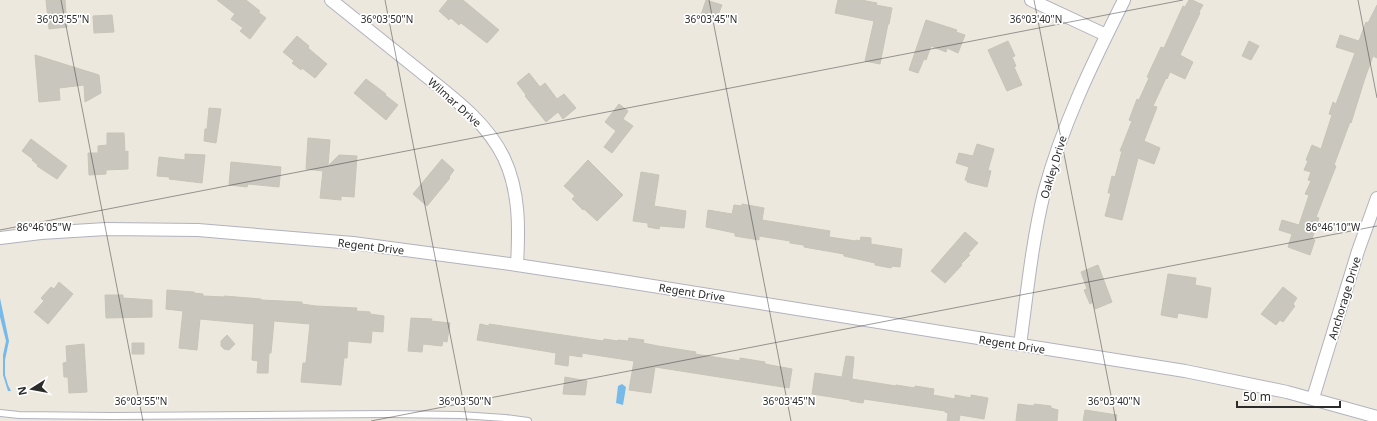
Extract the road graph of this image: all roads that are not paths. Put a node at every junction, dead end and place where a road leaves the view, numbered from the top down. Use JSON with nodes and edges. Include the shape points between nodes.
{"nodes":[{"id":1,"x":331,"y":0,"type":"edge"},
{"id":2,"x":1031,"y":0,"type":"edge"},
{"id":3,"x":1124,"y":0,"type":"edge"},
{"id":4,"x":1106,"y":35,"type":"junction"},
{"id":5,"x":1377,"y":198,"type":"edge"},
{"id":6,"x":0,"y":238,"type":"edge"},
{"id":7,"x":517,"y":265,"type":"junction"},
{"id":8,"x":1020,"y":345,"type":"junction"},
{"id":9,"x":1313,"y":398,"type":"junction"},
{"id":10,"x":0,"y":412,"type":"edge"},
{"id":11,"x":1377,"y":417,"type":"edge"},
{"id":12,"x":528,"y":421,"type":"edge"}],
"edges":[{"from":1,"to":7,"type":"street","name":"Wilmar Drive","via":[[459,103],[491,136],[504,158],[516,194]]},
{"from":2,"to":4,"type":"street"},
{"from":3,"to":4,"type":"street","name":"Oakley Drive"},
{"from":4,"to":8,"type":"street","name":"Oakley Drive","via":[[1066,126],[1044,193]]},
{"from":5,"to":9,"type":"street","name":"Anchorage Drive"},
{"from":6,"to":7,"type":"street","name":"Regent Drive","via":[[106,229],[191,230],[353,244]]},
{"from":7,"to":8,"type":"street","name":"Regent Drive"},
{"from":8,"to":9,"type":"street","name":"Regent Drive","via":[[1185,371]]},
{"from":9,"to":11,"type":"street","name":"Regent Drive"},
{"from":10,"to":12,"type":"lane","via":[[19,415],[111,416],[460,415]]}]}
